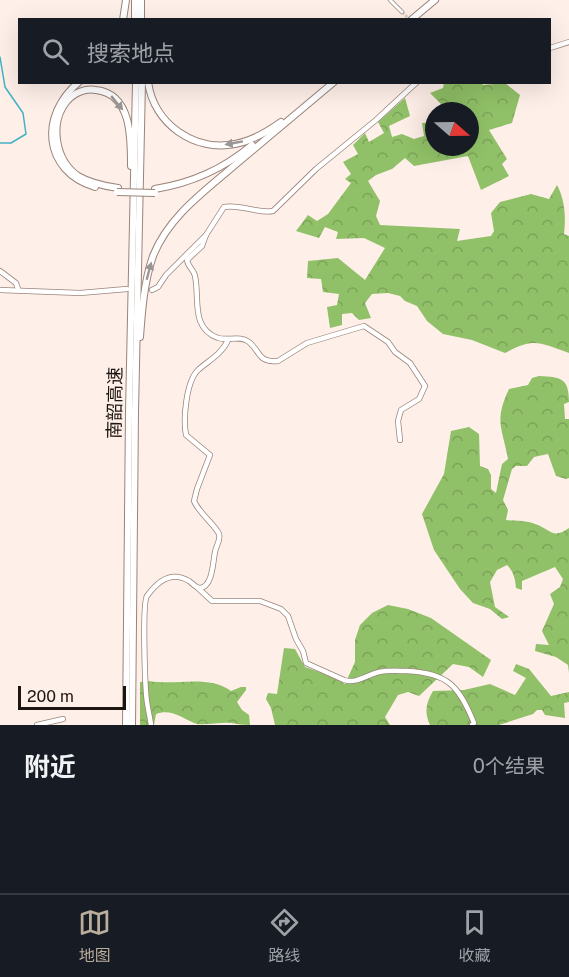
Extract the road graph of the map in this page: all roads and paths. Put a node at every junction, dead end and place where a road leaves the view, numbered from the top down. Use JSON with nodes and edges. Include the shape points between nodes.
{"nodes":[{"id":1,"x":126,"y":0,"type":"edge"},
{"id":2,"x":135,"y":0,"type":"edge"},
{"id":3,"x":143,"y":0,"type":"edge"},
{"id":4,"x":390,"y":0,"type":"edge"},
{"id":5,"x":428,"y":0,"type":"edge"},
{"id":6,"x":435,"y":0,"type":"edge"},
{"id":7,"x":402,"y":12,"type":"tunnel mouth"},
{"id":8,"x":123,"y":18,"type":"edge"},
{"id":9,"x":135,"y":18,"type":"edge"},
{"id":10,"x":143,"y":18,"type":"edge"},
{"id":11,"x":407,"y":18,"type":"edge"},
{"id":12,"x":413,"y":18,"type":"edge"},
{"id":13,"x":569,"y":42,"type":"edge"},
{"id":14,"x":551,"y":47,"type":"edge"},
{"id":15,"x":76,"y":84,"type":"edge"},
{"id":16,"x":136,"y":84,"type":"edge"},
{"id":17,"x":141,"y":84,"type":"edge"},
{"id":18,"x":149,"y":84,"type":"edge"},
{"id":19,"x":328,"y":84,"type":"edge"},
{"id":20,"x":332,"y":84,"type":"edge"},
{"id":21,"x":415,"y":84,"type":"edge"},
{"id":22,"x":286,"y":118,"type":"junction"},
{"id":23,"x":246,"y":156,"type":"junction"},
{"id":24,"x":117,"y":190,"type":"junction"},
{"id":25,"x":155,"y":191,"type":"junction"},
{"id":26,"x":206,"y":235,"type":"junction"},
{"id":27,"x":132,"y":270,"type":"junction"},
{"id":28,"x":0,"y":271,"type":"edge"},
{"id":29,"x":18,"y":289,"type":"junction"},
{"id":30,"x":127,"y":289,"type":"dead end"},
{"id":31,"x":0,"y":290,"type":"edge"},
{"id":32,"x":152,"y":290,"type":"dead end"},
{"id":33,"x":228,"y":340,"type":"junction"},
{"id":34,"x":135,"y":412,"type":"junction"},
{"id":35,"x":400,"y":440,"type":"dead end"},
{"id":36,"x":198,"y":588,"type":"junction"},
{"id":37,"x":63,"y":719,"type":"dead end"},
{"id":38,"x":37,"y":725,"type":"edge"},
{"id":39,"x":126,"y":725,"type":"edge"},
{"id":40,"x":132,"y":725,"type":"edge"},
{"id":41,"x":151,"y":725,"type":"edge"},
{"id":42,"x":472,"y":725,"type":"edge"}],
"edges":[{"from":1,"to":8,"type":"highway"},
{"from":2,"to":9,"type":"highway"},
{"from":3,"to":10,"type":"highway"},
{"from":4,"to":7,"type":"street"},
{"from":5,"to":11,"type":"highway"},
{"from":6,"to":12,"type":"highway"},
{"from":13,"to":14,"type":"street"},
{"from":15,"to":24,"type":"highway","via":[[55,110],[51,135],[54,148],[65,170],[74,177],[86,184]]},
{"from":16,"to":27,"type":"highway","name":"南韶高速"},
{"from":17,"to":34,"type":"highway","name":"南韶高速"},
{"from":22,"to":18,"type":"highway","one_way":true,"via":[[249,140],[206,144],[184,136],[162,118]]},
{"from":19,"to":22,"type":"highway"},
{"from":20,"to":23,"type":"highway"},
{"from":21,"to":26,"type":"street","via":[[291,191],[278,207],[267,212],[224,207]]},
{"from":22,"to":25,"type":"highway","via":[[215,171]]},
{"from":23,"to":25,"type":"highway","via":[[193,184]]},
{"from":34,"to":23,"type":"highway","one_way":true,"via":[[144,292],[154,255],[180,214]]},
{"from":24,"to":25,"type":"highway","bridge":true},
{"from":24,"to":27,"type":"highway","one_way":true,"via":[[78,176],[58,148],[57,122],[74,94],[99,90],[107,93],[126,117]]},
{"from":26,"to":32,"type":"street"},
{"from":26,"to":33,"type":"street","via":[[187,264],[195,273],[201,324],[215,337]]},
{"from":27,"to":39,"type":"highway","name":"南韶高速"},
{"from":28,"to":29,"type":"street"},
{"from":29,"to":30,"type":"street","via":[[80,293]]},
{"from":29,"to":31,"type":"street"},
{"from":33,"to":35,"type":"street","via":[[244,339],[262,359],[278,361],[318,339],[359,326],[370,329],[410,363],[425,386],[419,399],[401,410]]},
{"from":33,"to":36,"type":"street","via":[[214,358],[195,372],[186,401],[186,435],[210,455],[194,501],[219,534],[214,568],[206,585]]},
{"from":34,"to":40,"type":"highway","name":"南韶高速"},
{"from":36,"to":41,"type":"street","via":[[181,577],[171,577],[161,580],[146,598],[146,685]]},
{"from":36,"to":42,"type":"street","via":[[212,601],[260,601],[281,609],[288,616],[306,663],[344,680],[350,682],[385,671],[425,672],[441,677],[457,690]]},
{"from":37,"to":38,"type":"street"}]}
